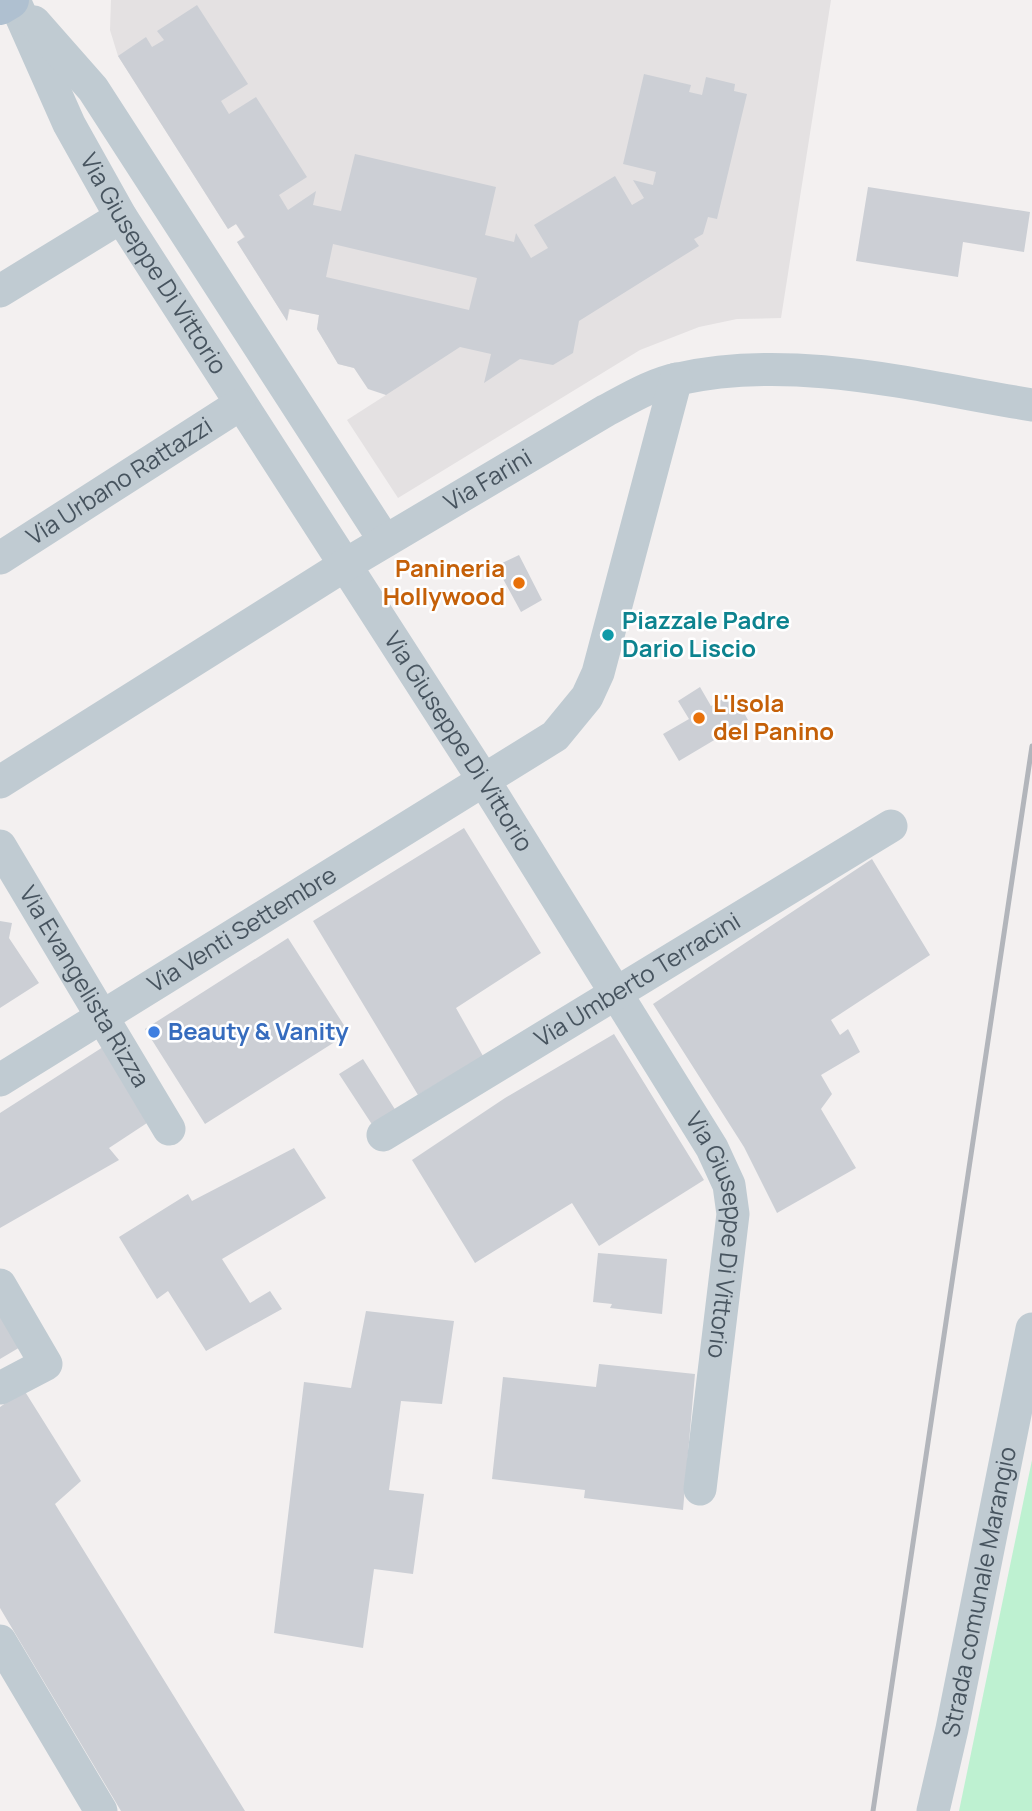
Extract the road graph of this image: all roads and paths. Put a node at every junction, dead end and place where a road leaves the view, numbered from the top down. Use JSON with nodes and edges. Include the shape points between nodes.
{"nodes":[{"id":1,"x":13,"y":0,"type":"edge"},
{"id":2,"x":0,"y":6,"type":"edge"},
{"id":3,"x":121,"y":217,"type":"junction"},
{"id":4,"x":0,"y":291,"type":"edge"},
{"id":5,"x":676,"y":379,"type":"junction"},
{"id":6,"x":239,"y":405,"type":"junction"},
{"id":7,"x":1032,"y":405,"type":"edge"},
{"id":8,"x":385,"y":541,"type":"junction"},
{"id":9,"x":0,"y":558,"type":"edge"},
{"id":10,"x":345,"y":565,"type":"junction"},
{"id":11,"x":483,"y":779,"type":"junction"},
{"id":12,"x":0,"y":782,"type":"edge"},
{"id":13,"x":891,"y":826,"type":"dead end"},
{"id":14,"x":0,"y":846,"type":"edge"},
{"id":15,"x":617,"y":993,"type":"junction"},
{"id":16,"x":100,"y":1018,"type":"junction"},
{"id":17,"x":0,"y":1080,"type":"edge"},
{"id":18,"x":169,"y":1129,"type":"dead end"},
{"id":19,"x":383,"y":1135,"type":"dead end"},
{"id":20,"x":0,"y":1285,"type":"edge"},
{"id":21,"x":1032,"y":1329,"type":"edge"},
{"id":22,"x":0,"y":1388,"type":"edge"},
{"id":23,"x":700,"y":1489,"type":"dead end"},
{"id":24,"x":5,"y":1660,"type":"edge"},
{"id":25,"x":101,"y":1811,"type":"edge"},
{"id":26,"x":933,"y":1811,"type":"edge"}],
"edges":[{"from":1,"to":2,"type":"main road"},
{"from":1,"to":3,"type":"street","name":"Via Giuseppe Di Vittorio","via":[[69,124]]},
{"from":1,"to":8,"type":"street","via":[[93,89]]},
{"from":3,"to":4,"type":"street"},
{"from":3,"to":6,"type":"street","name":"Via Giuseppe Di Vittorio"},
{"from":5,"to":7,"type":"street","name":"Via Farini","via":[[762,368],[818,372]]},
{"from":5,"to":8,"type":"street","name":"Via Farini","via":[[605,411]]},
{"from":5,"to":11,"type":"street","name":"Via Venti Settembre","via":[[598,673],[587,697],[555,736]]},
{"from":6,"to":9,"type":"street","name":"Via Urbano Rattazzi"},
{"from":6,"to":10,"type":"street","name":"Via Giuseppe Di Vittorio"},
{"from":8,"to":10,"type":"street","name":"Via Farini"},
{"from":10,"to":11,"type":"street","name":"Via Giuseppe Di Vittorio"},
{"from":10,"to":12,"type":"street","name":"Via Farini"},
{"from":11,"to":15,"type":"street","name":"Via Giuseppe Di Vittorio"},
{"from":11,"to":16,"type":"street","name":"Via Venti Settembre"},
{"from":13,"to":15,"type":"street","name":"Via Umberto Terracini"},
{"from":14,"to":16,"type":"street","name":"Via Evangelista Rizza"},
{"from":15,"to":19,"type":"street","name":"Via Umberto Terracini"},
{"from":15,"to":23,"type":"street","name":"Via Giuseppe Di Vittorio","via":[[712,1147],[729,1185],[733,1214]]},
{"from":16,"to":17,"type":"street","name":"Via Venti Settembre"},
{"from":16,"to":18,"type":"street","name":"Via Evangelista Rizza"},
{"from":20,"to":22,"type":"street","via":[[46,1364]]},
{"from":21,"to":26,"type":"street","name":"Strada comunale Marangio"},
{"from":24,"to":25,"type":"street"}]}
